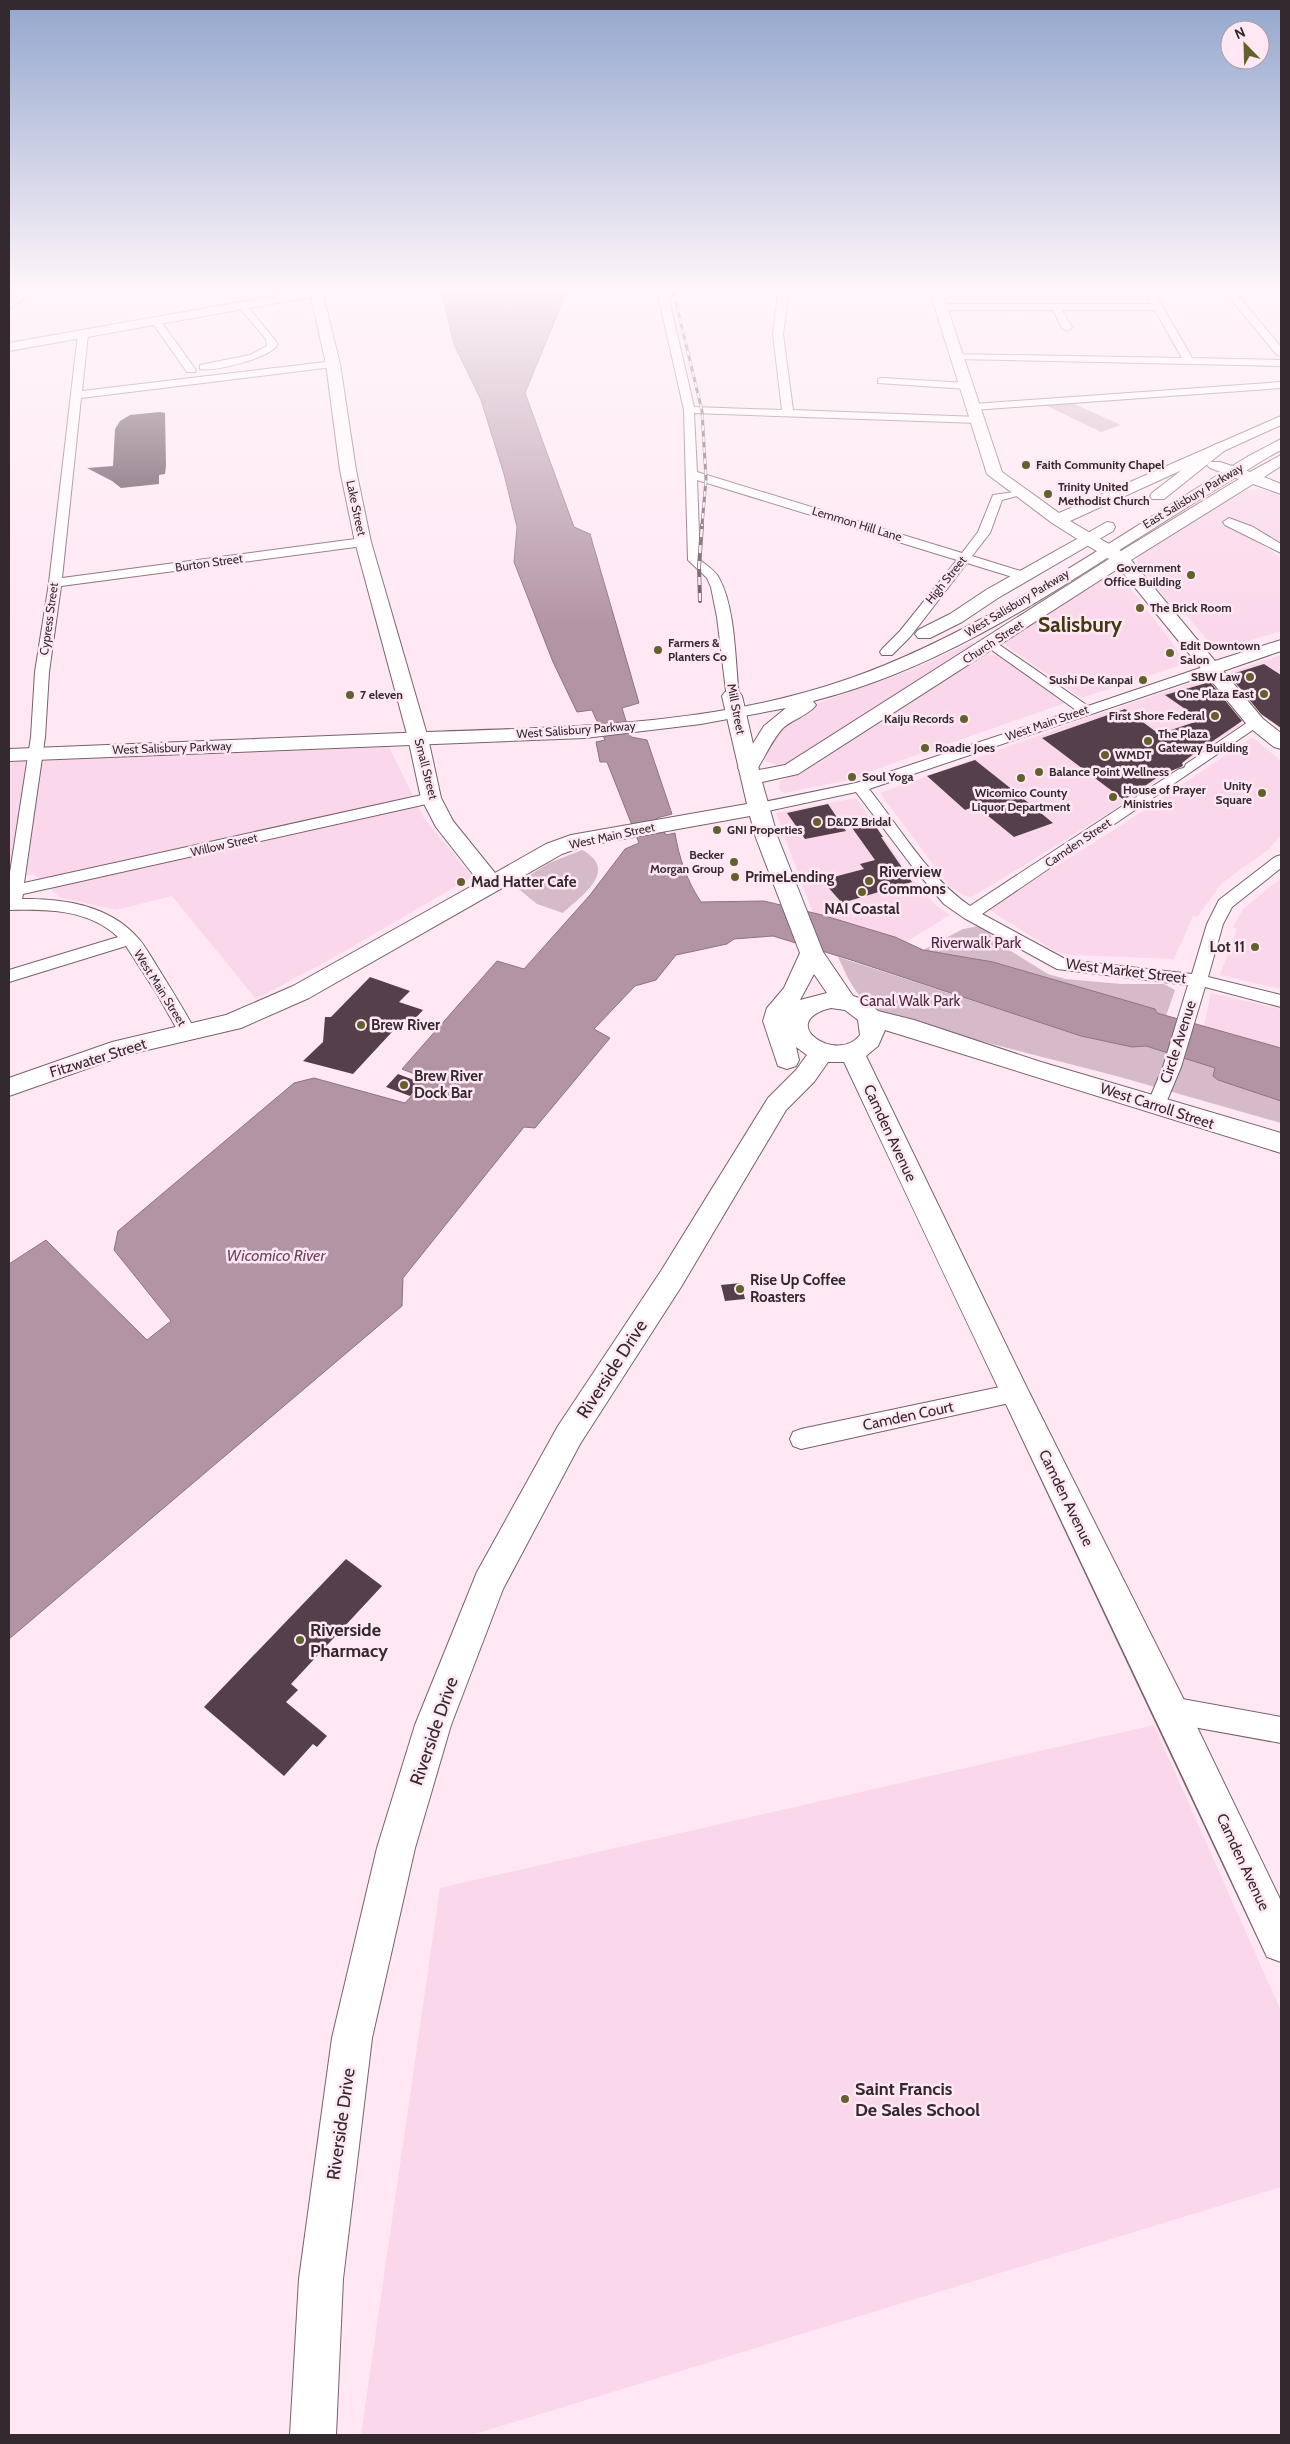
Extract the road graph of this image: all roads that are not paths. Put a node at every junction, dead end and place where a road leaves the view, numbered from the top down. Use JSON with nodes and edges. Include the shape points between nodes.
{"nodes":[{"id":1,"x":76,"y":400,"type":"edge"},
{"id":2,"x":338,"y":400,"type":"edge"},
{"id":3,"x":687,"y":400,"type":"edge"},
{"id":4,"x":786,"y":400,"type":"edge"},
{"id":5,"x":971,"y":400,"type":"edge"},
{"id":6,"x":1123,"y":400,"type":"edge"},
{"id":7,"x":689,"y":410,"type":"junction"},
{"id":8,"x":788,"y":414,"type":"junction"},
{"id":9,"x":976,"y":414,"type":"junction"},
{"id":10,"x":1281,"y":420,"type":"edge"},
{"id":11,"x":1281,"y":432,"type":"edge"},
{"id":12,"x":1281,"y":444,"type":"edge"},
{"id":13,"x":1219,"y":448,"type":"junction"},
{"id":14,"x":1281,"y":460,"type":"edge"},
{"id":15,"x":1215,"y":465,"type":"junction"},
{"id":16,"x":1236,"y":471,"type":"junction"},
{"id":17,"x":691,"y":474,"type":"junction"},
{"id":18,"x":1252,"y":477,"type":"junction"},
{"id":19,"x":1281,"y":488,"type":"edge"},
{"id":20,"x":1017,"y":493,"type":"junction"},
{"id":21,"x":1158,"y":496,"type":"junction"},
{"id":22,"x":1143,"y":505,"type":"dead end"},
{"id":23,"x":1120,"y":519,"type":"dead end"},
{"id":24,"x":1058,"y":520,"type":"junction"},
{"id":25,"x":1229,"y":522,"type":"dead end"},
{"id":26,"x":1087,"y":539,"type":"junction"},
{"id":27,"x":363,"y":542,"type":"junction"},
{"id":28,"x":1281,"y":549,"type":"edge"},
{"id":29,"x":1113,"y":554,"type":"junction"},
{"id":30,"x":964,"y":558,"type":"junction"},
{"id":31,"x":1024,"y":576,"type":"junction"},
{"id":32,"x":55,"y":583,"type":"junction"},
{"id":33,"x":990,"y":622,"type":"junction"},
{"id":34,"x":1281,"y":645,"type":"edge"},
{"id":35,"x":986,"y":646,"type":"junction"},
{"id":36,"x":886,"y":652,"type":"junction"},
{"id":37,"x":1211,"y":669,"type":"junction"},
{"id":38,"x":811,"y":678,"type":"dead end"},
{"id":39,"x":837,"y":689,"type":"junction"},
{"id":40,"x":739,"y":700,"type":"junction"},
{"id":41,"x":1085,"y":710,"type":"junction"},
{"id":42,"x":1256,"y":723,"type":"junction"},
{"id":43,"x":416,"y":732,"type":"junction"},
{"id":44,"x":9,"y":738,"type":"edge"},
{"id":45,"x":1281,"y":744,"type":"edge"},
{"id":46,"x":37,"y":746,"type":"junction"},
{"id":47,"x":9,"y":755,"type":"edge"},
{"id":48,"x":749,"y":773,"type":"junction"},
{"id":49,"x":860,"y":787,"type":"junction"},
{"id":50,"x":431,"y":798,"type":"junction"},
{"id":51,"x":759,"y":808,"type":"junction"},
{"id":52,"x":1281,"y":860,"type":"edge"},
{"id":53,"x":492,"y":884,"type":"junction"},
{"id":54,"x":13,"y":900,"type":"edge"},
{"id":55,"x":970,"y":914,"type":"junction"},
{"id":56,"x":130,"y":939,"type":"junction"},
{"id":57,"x":811,"y":951,"type":"junction"},
{"id":58,"x":9,"y":976,"type":"edge"},
{"id":59,"x":1198,"y":980,"type":"junction"},
{"id":60,"x":844,"y":1001,"type":"junction"},
{"id":61,"x":1281,"y":1001,"type":"edge"},
{"id":62,"x":797,"y":1024,"type":"junction"},
{"id":63,"x":188,"y":1034,"type":"junction"},
{"id":64,"x":865,"y":1035,"type":"junction"},
{"id":65,"x":822,"y":1052,"type":"junction"},
{"id":66,"x":787,"y":1060,"type":"junction"},
{"id":67,"x":9,"y":1087,"type":"edge"},
{"id":68,"x":778,"y":1104,"type":"junction"},
{"id":69,"x":1156,"y":1105,"type":"junction"},
{"id":70,"x":1281,"y":1143,"type":"edge"},
{"id":71,"x":1014,"y":1393,"type":"junction"},
{"id":72,"x":801,"y":1439,"type":"dead end"},
{"id":73,"x":1171,"y":1710,"type":"junction"},
{"id":74,"x":1281,"y":1730,"type":"edge"},
{"id":75,"x":1281,"y":1943,"type":"edge"},
{"id":76,"x":313,"y":2435,"type":"edge"}],
"edges":[{"from":1,"to":32,"type":"street","name":"Cypress Street"},
{"from":2,"to":27,"type":"street","name":"Lake Street"},
{"from":3,"to":7,"type":"street","name":"Mill Street"},
{"from":4,"to":8,"type":"street"},
{"from":5,"to":9,"type":"street"},
{"from":6,"to":9,"type":"street"},
{"from":7,"to":8,"type":"street"},
{"from":7,"to":17,"type":"street","name":"Mill Street"},
{"from":8,"to":9,"type":"street"},
{"from":9,"to":20,"type":"street","via":[[995,474]]},
{"from":10,"to":13,"type":"street"},
{"from":11,"to":15,"type":"street","name":"East Salisbury Parkway"},
{"from":12,"to":16,"type":"street","name":"East Salisbury Parkway"},
{"from":13,"to":21,"type":"street"},
{"from":13,"to":24,"type":"street"},
{"from":14,"to":18,"type":"street","name":"Church Street"},
{"from":15,"to":16,"type":"street"},
{"from":15,"to":21,"type":"street","name":"East Salisbury Parkway"},
{"from":16,"to":18,"type":"street"},
{"from":16,"to":29,"type":"street","name":"East Salisbury Parkway"},
{"from":17,"to":30,"type":"street","name":"Lemmon Hill Lane"},
{"from":17,"to":40,"type":"street","name":"Mill Street","via":[[694,560],[715,582]]},
{"from":18,"to":19,"type":"street"},
{"from":18,"to":29,"type":"street","name":"Church Street"},
{"from":20,"to":24,"type":"street"},
{"from":20,"to":30,"type":"street","name":"High Street","via":[[997,497],[984,533]]},
{"from":21,"to":22,"type":"street","name":"East Salisbury Parkway"},
{"from":23,"to":26,"type":"street","name":"East Salisbury Parkway"},
{"from":24,"to":26,"type":"street"},
{"from":25,"to":28,"type":"street"},
{"from":26,"to":29,"type":"street"},
{"from":26,"to":31,"type":"street","name":"West Salisbury Parkway"},
{"from":27,"to":32,"type":"street","name":"Burton Street"},
{"from":27,"to":43,"type":"street","name":"Lake Street"},
{"from":29,"to":33,"type":"street","name":"West Salisbury Parkway"},
{"from":29,"to":35,"type":"street","name":"Church Street"},
{"from":29,"to":37,"type":"street"},
{"from":30,"to":31,"type":"street","name":"Lemmon Hill Lane"},
{"from":30,"to":36,"type":"street","name":"High Street","via":[[905,634]]},
{"from":31,"to":36,"type":"street","name":"West Salisbury Parkway","via":[[956,618]]},
{"from":32,"to":46,"type":"street","name":"Cypress Street","via":[[42,672]]},
{"from":33,"to":35,"type":"street"},
{"from":33,"to":39,"type":"street","name":"West Salisbury Parkway","via":[[888,671]]},
{"from":34,"to":37,"type":"street"},
{"from":35,"to":41,"type":"street"},
{"from":35,"to":48,"type":"street","name":"Church Street","via":[[791,770]]},
{"from":36,"to":38,"type":"street","name":"West Salisbury Parkway"},
{"from":37,"to":41,"type":"street","name":"West Main Street"},
{"from":37,"to":42,"type":"street"},
{"from":39,"to":40,"type":"street","name":"West Salisbury Parkway","via":[[788,702]]},
{"from":39,"to":48,"type":"street","via":[[785,715],[770,729]]},
{"from":40,"to":43,"type":"street","name":"West Salisbury Parkway","via":[[658,716],[585,724]]},
{"from":40,"to":48,"type":"street","name":"Mill Street"},
{"from":41,"to":49,"type":"street","name":"West Main Street"},
{"from":42,"to":45,"type":"street"},
{"from":42,"to":55,"type":"street","name":"Camden Street"},
{"from":43,"to":46,"type":"street","name":"West Salisbury Parkway"},
{"from":43,"to":50,"type":"street","name":"Small Street"},
{"from":44,"to":46,"type":"street","name":"West Salisbury Parkway"},
{"from":46,"to":47,"type":"street","name":"West Salisbury Parkway"},
{"from":46,"to":54,"type":"street","name":"Cypress Street"},
{"from":48,"to":51,"type":"street","name":"Mill Street"},
{"from":49,"to":51,"type":"street","name":"West Main Street"},
{"from":49,"to":55,"type":"street","name":"West Market Street","via":[[950,900]]},
{"from":50,"to":53,"type":"street","name":"Small Street","via":[[443,823]]},
{"from":50,"to":54,"type":"street","name":"Willow Street"},
{"from":51,"to":53,"type":"street","name":"West Main Street","via":[[579,840],[554,849]]},
{"from":51,"to":57,"type":"street","name":"Mill Street","via":[[767,838]]},
{"from":52,"to":59,"type":"street","name":"Circle Avenue","via":[[1225,904],[1215,924]]},
{"from":53,"to":63,"type":"street","name":"West Main Street","via":[[301,992],[232,1022]]},
{"from":54,"to":56,"type":"street","name":"West Main Street","via":[[67,907],[95,915]]},
{"from":55,"to":59,"type":"street","name":"West Market Street","via":[[1063,966]]},
{"from":56,"to":58,"type":"street"},
{"from":56,"to":63,"type":"street","name":"West Main Street","via":[[170,998]]},
{"from":57,"to":60,"type":"street","name":"Mill Street"},
{"from":57,"to":62,"type":"street","name":"Mill Street","via":[[813,984]]},
{"from":57,"to":66,"type":"street","via":[[794,992],[779,1008],[775,1021]]},
{"from":59,"to":61,"type":"street","name":"West Market Street"},
{"from":59,"to":69,"type":"street","name":"Circle Avenue","via":[[1172,1067]]},
{"from":60,"to":62,"type":"street","via":[[818,1001]]},
{"from":60,"to":64,"type":"street","via":[[855,1005]]},
{"from":62,"to":65,"type":"street","via":[[802,1042]]},
{"from":62,"to":66,"type":"street","name":"Riverside Drive"},
{"from":63,"to":67,"type":"street","name":"Fitzwater Street","via":[[121,1048]]},
{"from":64,"to":65,"type":"street","via":[[843,1054]]},
{"from":64,"to":69,"type":"street","name":"West Carroll Street","via":[[978,1066],[1032,1068]]},
{"from":64,"to":71,"type":"street","name":"Camden Avenue"},
{"from":65,"to":68,"type":"street","name":"Riverside Drive","via":[[805,1076]]},
{"from":66,"to":68,"type":"street","name":"Riverside Drive"},
{"from":68,"to":76,"type":"street","name":"Riverside Drive","via":[[656,1304],[569,1435],[489,1583],[433,1725],[396,1848],[352,2038],[321,2279]]},
{"from":69,"to":70,"type":"street","name":"West Carroll Street"},
{"from":71,"to":72,"type":"street","name":"Camden Court"},
{"from":71,"to":73,"type":"street","name":"Camden Avenue"},
{"from":73,"to":74,"type":"street"},
{"from":73,"to":75,"type":"street","name":"Camden Avenue"}]}
